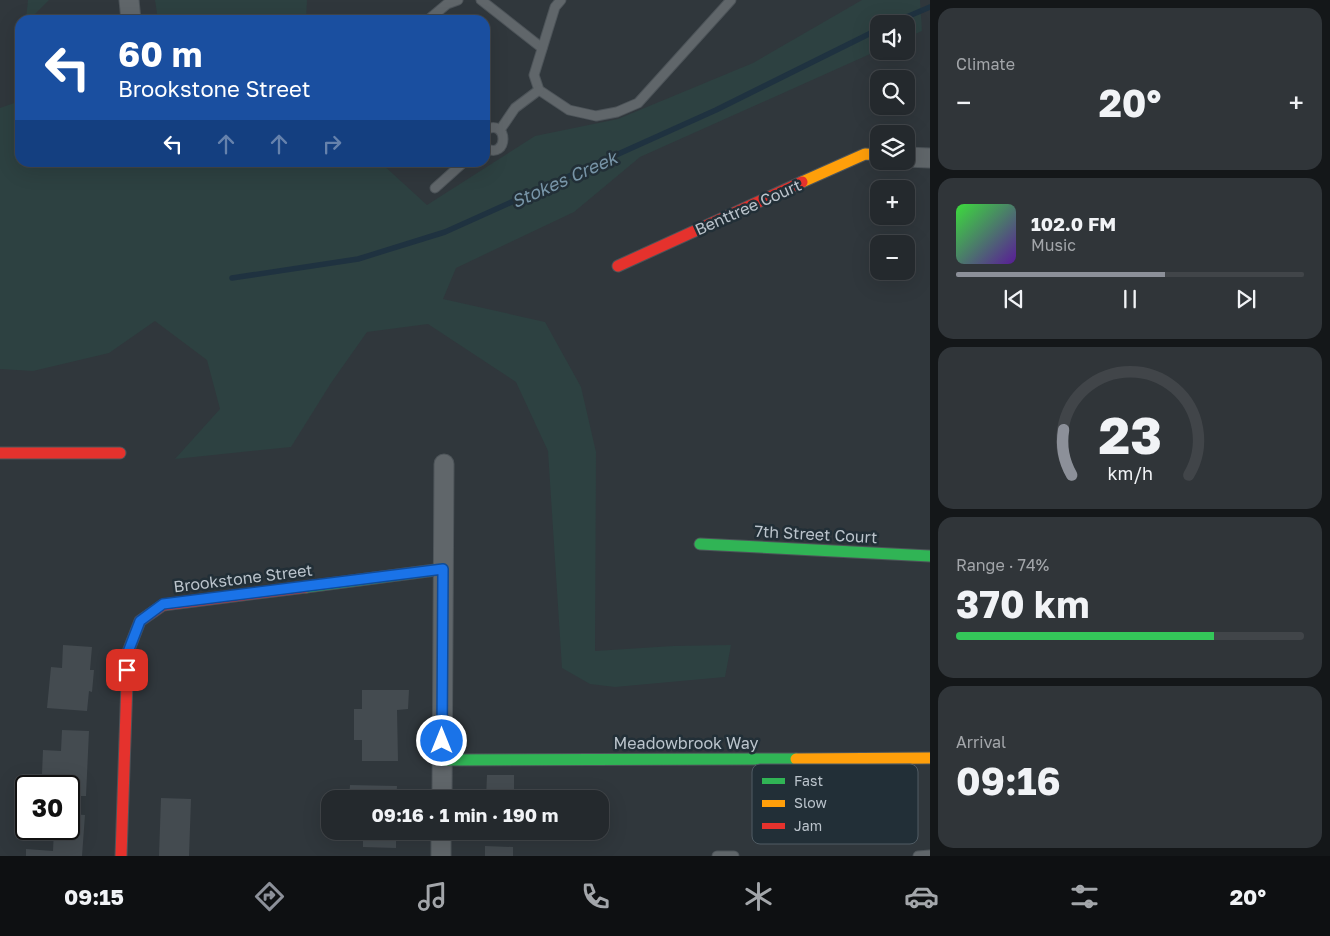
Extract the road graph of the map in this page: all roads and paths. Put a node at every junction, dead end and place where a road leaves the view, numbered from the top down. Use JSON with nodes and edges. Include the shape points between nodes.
{"nodes":[{"id":1,"x":129,"y":0,"type":"edge"},
{"id":2,"x":458,"y":0,"type":"edge"},
{"id":3,"x":481,"y":0,"type":"edge"},
{"id":4,"x":561,"y":0,"type":"edge"},
{"id":5,"x":732,"y":0,"type":"edge"},
{"id":6,"x":130,"y":15,"type":"edge"},
{"id":7,"x":434,"y":15,"type":"edge"},
{"id":8,"x":542,"y":48,"type":"junction"},
{"id":9,"x":539,"y":90,"type":"junction"},
{"id":10,"x":490,"y":128,"type":"edge"},
{"id":11,"x":500,"y":130,"type":"junction"},
{"id":12,"x":490,"y":149,"type":"edge"},
{"id":13,"x":870,"y":154,"type":"edge"},
{"id":14,"x":915,"y":157,"type":"edge"},
{"id":15,"x":930,"y":158,"type":"edge"},
{"id":16,"x":458,"y":167,"type":"edge"},
{"id":17,"x":435,"y":188,"type":"dead end"},
{"id":18,"x":618,"y":266,"type":"dead end"},
{"id":19,"x":120,"y":452,"type":"dead end"},
{"id":20,"x":0,"y":453,"type":"edge"},
{"id":21,"x":444,"y":464,"type":"dead end"},
{"id":22,"x":700,"y":544,"type":"dead end"},
{"id":23,"x":930,"y":556,"type":"edge"},
{"id":24,"x":443,"y":569,"type":"junction"},
{"id":25,"x":930,"y":758,"type":"edge"},
{"id":26,"x":442,"y":760,"type":"junction"},
{"id":27,"x":442,"y":790,"type":"edge"},
{"id":28,"x":441,"y":840,"type":"edge"},
{"id":29,"x":930,"y":855,"type":"edge"},
{"id":30,"x":121,"y":856,"type":"edge"},
{"id":31,"x":441,"y":856,"type":"edge"},
{"id":32,"x":717,"y":856,"type":"edge"},
{"id":33,"x":734,"y":856,"type":"edge"},
{"id":34,"x":918,"y":856,"type":"edge"}],
"edges":[{"from":1,"to":6,"type":"street"},
{"from":2,"to":7,"type":"lane"},
{"from":3,"to":8,"type":"lane"},
{"from":4,"to":8,"type":"lane","via":[[555,7]]},
{"from":5,"to":9,"type":"lane","via":[[638,103],[596,116],[569,110]]},
{"from":8,"to":9,"type":"lane","via":[[534,76]]},
{"from":9,"to":11,"type":"lane","via":[[515,108]]},
{"from":10,"to":11,"type":"lane"},
{"from":11,"to":12,"type":"lane","via":[[504,139],[500,147]]},
{"from":13,"to":18,"type":"street","name":"Benttree Court"},
{"from":14,"to":15,"type":"street"},
{"from":16,"to":17,"type":"lane"},
{"from":19,"to":20,"type":"street"},
{"from":21,"to":24,"type":"street"},
{"from":22,"to":23,"type":"street","name":"7th Street Court"},
{"from":24,"to":26,"type":"street"},
{"from":24,"to":30,"type":"street","name":"Brookstone Street","via":[[163,604],[140,621],[128,652]]},
{"from":25,"to":26,"type":"street","name":"Meadowbrook Way"},
{"from":26,"to":27,"type":"street"},
{"from":28,"to":31,"type":"street"},
{"from":29,"to":34,"type":"lane"},
{"from":32,"to":33,"type":"lane"}]}
